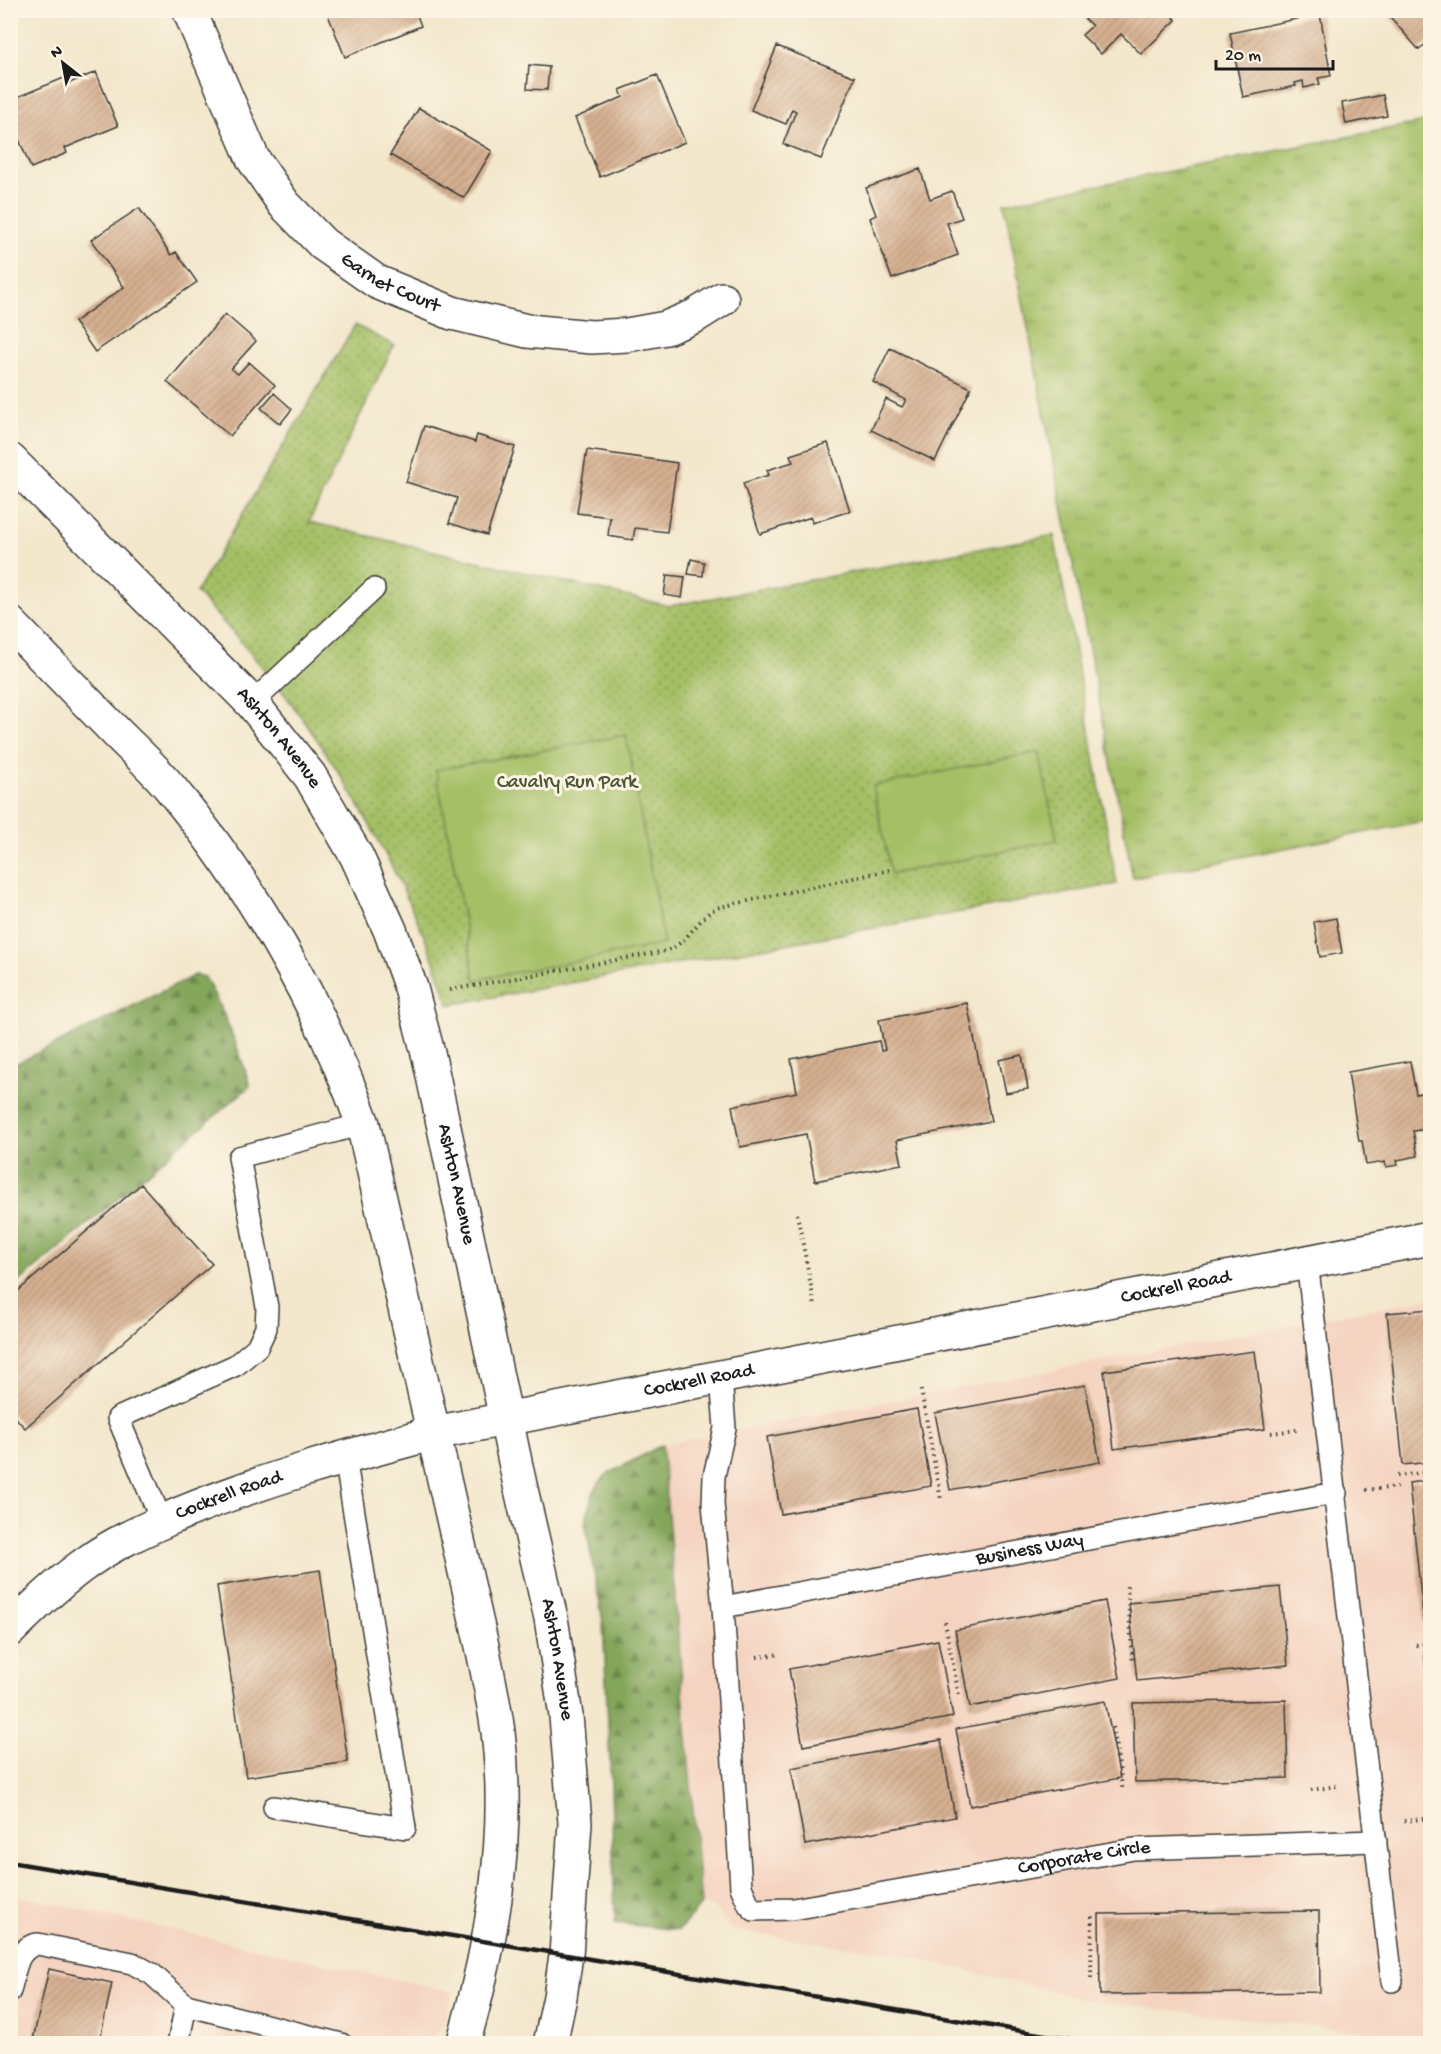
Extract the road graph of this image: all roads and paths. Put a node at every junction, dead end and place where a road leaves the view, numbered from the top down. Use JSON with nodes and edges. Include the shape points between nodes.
{"nodes":[{"id":1,"x":189,"y":10,"type":"edge"},
{"id":2,"x":722,"y":299,"type":"dead end"},
{"id":3,"x":10,"y":460,"type":"edge"},
{"id":4,"x":374,"y":589,"type":"dead end"},
{"id":5,"x":10,"y":623,"type":"edge"},
{"id":6,"x":252,"y":703,"type":"junction"},
{"id":7,"x":890,"y":870,"type":"dead end"},
{"id":8,"x":653,"y":946,"type":"dead end"},
{"id":9,"x":653,"y":953,"type":"junction"},
{"id":10,"x":414,"y":996,"type":"junction"},
{"id":11,"x":363,"y":1124,"type":"junction"},
{"id":12,"x":797,"y":1214,"type":"dead end"},
{"id":13,"x":1431,"y":1238,"type":"edge"},
{"id":14,"x":1307,"y":1261,"type":"junction"},
{"id":15,"x":815,"y":1306,"type":"dead end"},
{"id":16,"x":721,"y":1377,"type":"junction"},
{"id":17,"x":921,"y":1390,"type":"dead end"},
{"id":18,"x":506,"y":1419,"type":"junction"},
{"id":19,"x":434,"y":1433,"type":"junction"},
{"id":20,"x":345,"y":1456,"type":"junction"},
{"id":21,"x":1431,"y":1472,"type":"edge"},
{"id":22,"x":1397,"y":1476,"type":"dead end"},
{"id":23,"x":1336,"y":1493,"type":"junction"},
{"id":24,"x":941,"y":1500,"type":"dead end"},
{"id":25,"x":162,"y":1522,"type":"junction"},
{"id":26,"x":1127,"y":1586,"type":"dead end"},
{"id":27,"x":723,"y":1606,"type":"junction"},
{"id":28,"x":945,"y":1622,"type":"dead end"},
{"id":29,"x":10,"y":1630,"type":"edge"},
{"id":30,"x":1431,"y":1643,"type":"edge"},
{"id":31,"x":1416,"y":1645,"type":"dead end"},
{"id":32,"x":1133,"y":1662,"type":"dead end"},
{"id":33,"x":958,"y":1696,"type":"dead end"},
{"id":34,"x":1113,"y":1727,"type":"dead end"},
{"id":35,"x":1123,"y":1792,"type":"dead end"},
{"id":36,"x":274,"y":1807,"type":"dead end"},
{"id":37,"x":1376,"y":1841,"type":"junction"},
{"id":38,"x":1092,"y":1912,"type":"dead end"},
{"id":39,"x":1091,"y":1978,"type":"dead end"},
{"id":40,"x":1392,"y":1981,"type":"dead end"},
{"id":41,"x":10,"y":1991,"type":"edge"},
{"id":42,"x":186,"y":2005,"type":"junction"},
{"id":43,"x":178,"y":2043,"type":"edge"},
{"id":44,"x":341,"y":2043,"type":"edge"},
{"id":45,"x":463,"y":2043,"type":"edge"},
{"id":46,"x":550,"y":2043,"type":"edge"}],
"edges":[{"from":1,"to":2,"type":"street","name":"Garnet Court","via":[[253,159],[278,195],[323,244],[377,282],[452,313],[528,332],[592,336],[666,328]]},
{"from":3,"to":6,"type":"street","name":"Ashton Avenue"},
{"from":4,"to":6,"type":"lane"},
{"from":5,"to":11,"type":"street","via":[[171,789],[222,856],[309,996]]},
{"from":6,"to":10,"type":"street","name":"Ashton Avenue","via":[[310,776],[357,857]]},
{"from":7,"to":9,"type":"path","via":[[716,908],[676,946]]},
{"from":8,"to":9,"type":"path"},
{"from":9,"to":10,"type":"path"},
{"from":10,"to":18,"type":"street","name":"Ashton Avenue"},
{"from":11,"to":19,"type":"street"},
{"from":11,"to":25,"type":"lane","via":[[239,1157],[267,1307],[266,1328],[257,1347],[236,1365],[118,1418]]},
{"from":12,"to":15,"type":"path"},
{"from":13,"to":14,"type":"street","name":"Cockrell Road"},
{"from":14,"to":16,"type":"street","name":"Cockrell Road"},
{"from":14,"to":23,"type":"lane"},
{"from":16,"to":18,"type":"street","name":"Cockrell Road"},
{"from":16,"to":27,"type":"lane","via":[[725,1428],[714,1476],[713,1504]]},
{"from":17,"to":24,"type":"path"},
{"from":18,"to":19,"type":"street","name":"Cockrell Road"},
{"from":18,"to":46,"type":"street","name":"Ashton Avenue","via":[[551,1618],[572,1771],[575,1823],[566,1955]]},
{"from":19,"to":20,"type":"street","name":"Cockrell Road"},
{"from":19,"to":45,"type":"street","via":[[482,1646],[498,1732],[502,1797],[498,1880],[488,1942]]},
{"from":20,"to":25,"type":"street","name":"Cockrell Road","via":[[229,1494]]},
{"from":20,"to":36,"type":"lane","via":[[405,1828]]},
{"from":21,"to":22,"type":"path"},
{"from":23,"to":27,"type":"lane","name":"Business Way"},
{"from":23,"to":37,"type":"lane"},
{"from":25,"to":29,"type":"street","name":"Cockrell Road","via":[[90,1560]]},
{"from":26,"to":32,"type":"path"},
{"from":27,"to":37,"type":"lane","name":"Corporate Circle","via":[[741,1887],[754,1910],[793,1909],[1134,1849]]},
{"from":28,"to":33,"type":"path"},
{"from":30,"to":31,"type":"path"},
{"from":34,"to":35,"type":"path"},
{"from":37,"to":40,"type":"lane"},
{"from":38,"to":39,"type":"path"},
{"from":41,"to":42,"type":"lane","via":[[19,1958],[27,1948],[38,1944],[132,1963],[152,1974]]},
{"from":42,"to":43,"type":"lane"},
{"from":42,"to":44,"type":"lane"}]}
